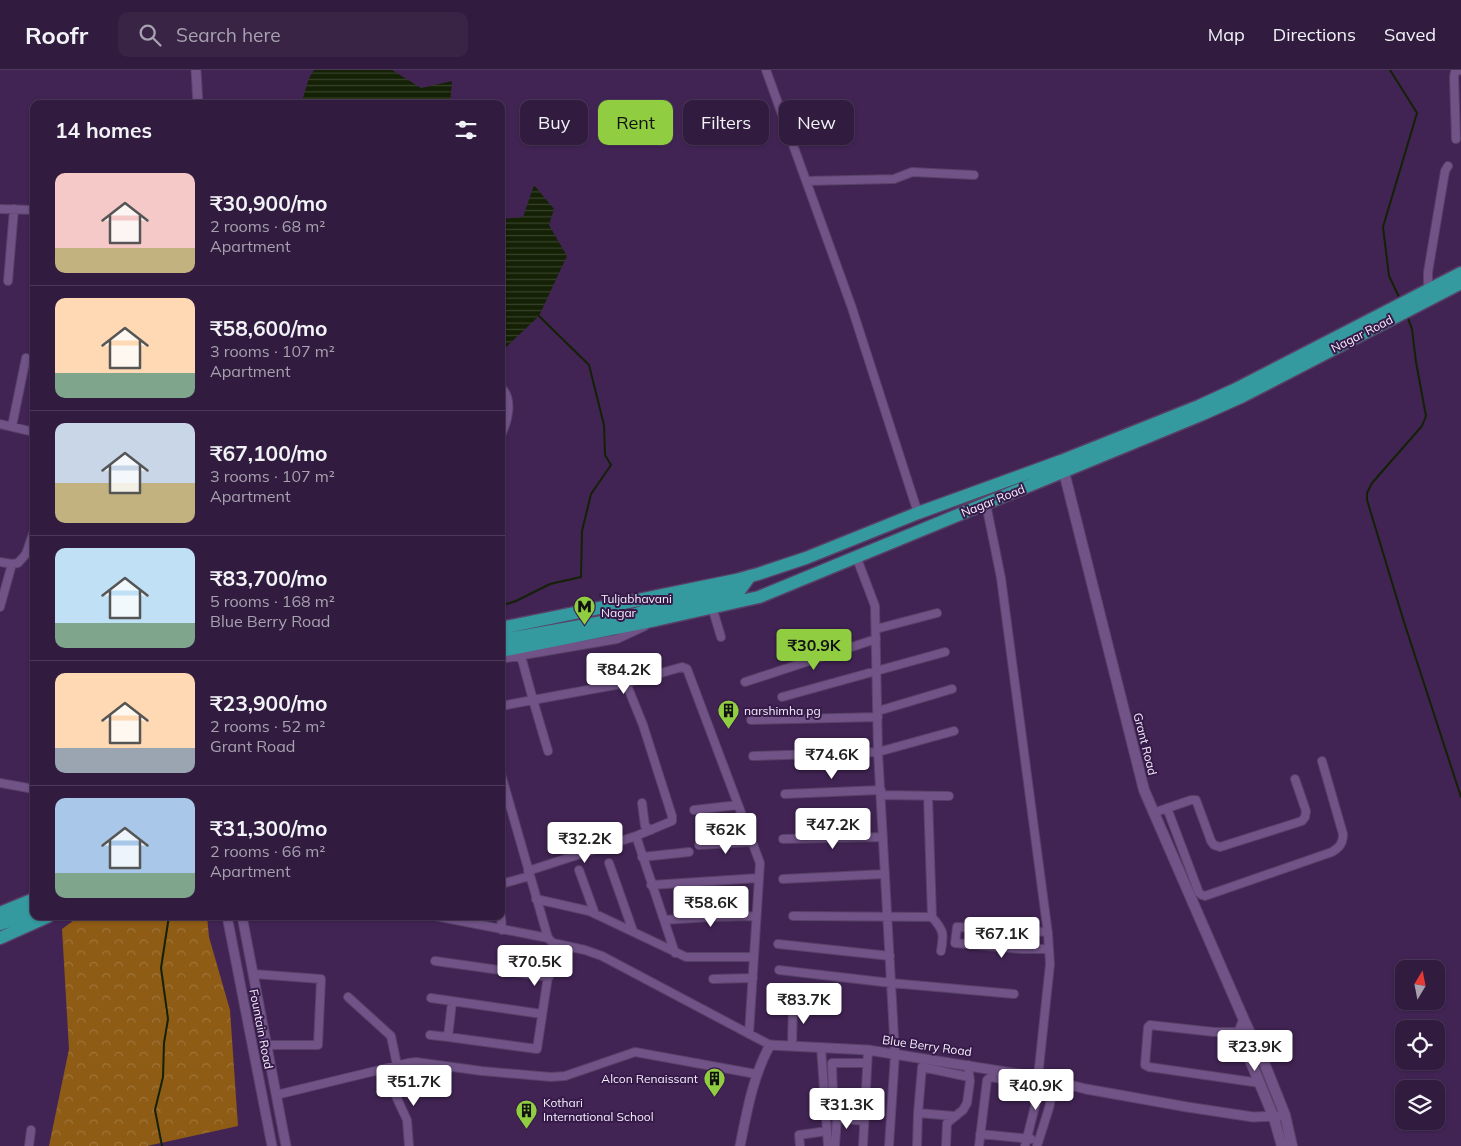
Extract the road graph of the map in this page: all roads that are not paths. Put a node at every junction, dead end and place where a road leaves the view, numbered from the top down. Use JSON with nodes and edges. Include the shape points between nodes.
{"nodes":[{"id":1,"x":196,"y":70,"type":"edge"},
{"id":2,"x":766,"y":70,"type":"edge"},
{"id":3,"x":1460,"y":70,"type":"edge"},
{"id":4,"x":198,"y":100,"type":"edge"},
{"id":5,"x":1456,"y":139,"type":"dead end"},
{"id":6,"x":1448,"y":166,"type":"dead end"},
{"id":7,"x":974,"y":175,"type":"dead end"},
{"id":8,"x":806,"y":181,"type":"junction"},
{"id":9,"x":0,"y":209,"type":"edge"},
{"id":10,"x":14,"y":209,"type":"junction"},
{"id":11,"x":30,"y":210,"type":"edge"},
{"id":12,"x":1461,"y":273,"type":"edge"},
{"id":13,"x":8,"y":280,"type":"dead end"},
{"id":14,"x":1461,"y":283,"type":"edge"},
{"id":15,"x":1428,"y":290,"type":"junction"},
{"id":16,"x":26,"y":358,"type":"dead end"},
{"id":17,"x":505,"y":395,"type":"edge"},
{"id":18,"x":505,"y":421,"type":"edge"},
{"id":19,"x":0,"y":424,"type":"edge"},
{"id":20,"x":12,"y":426,"type":"junction"},
{"id":21,"x":30,"y":431,"type":"edge"},
{"id":22,"x":1063,"y":466,"type":"junction"},
{"id":23,"x":986,"y":504,"type":"junction"},
{"id":24,"x":918,"y":513,"type":"junction"},
{"id":25,"x":30,"y":540,"type":"edge"},
{"id":26,"x":856,"y":556,"type":"junction"},
{"id":27,"x":0,"y":562,"type":"edge"},
{"id":28,"x":12,"y":564,"type":"junction"},
{"id":29,"x":754,"y":575,"type":"junction"},
{"id":30,"x":766,"y":594,"type":"junction"},
{"id":31,"x":0,"y":608,"type":"edge"},
{"id":32,"x":712,"y":608,"type":"junction"},
{"id":33,"x":937,"y":613,"type":"dead end"},
{"id":34,"x":656,"y":620,"type":"junction"},
{"id":35,"x":505,"y":627,"type":"edge"},
{"id":36,"x":876,"y":629,"type":"junction"},
{"id":37,"x":721,"y":636,"type":"dead end"},
{"id":38,"x":505,"y":639,"type":"edge"},
{"id":39,"x":876,"y":639,"type":"junction"},
{"id":40,"x":505,"y":650,"type":"edge"},
{"id":41,"x":945,"y":652,"type":"dead end"},
{"id":42,"x":521,"y":656,"type":"junction"},
{"id":43,"x":505,"y":658,"type":"edge"},
{"id":44,"x":877,"y":670,"type":"junction"},
{"id":45,"x":745,"y":682,"type":"dead end"},
{"id":46,"x":626,"y":683,"type":"junction"},
{"id":47,"x":952,"y":689,"type":"dead end"},
{"id":48,"x":782,"y":697,"type":"dead end"},
{"id":49,"x":533,"y":700,"type":"junction"},
{"id":50,"x":505,"y":705,"type":"edge"},
{"id":51,"x":878,"y":714,"type":"junction"},
{"id":52,"x":751,"y":720,"type":"dead end"},
{"id":53,"x":954,"y":731,"type":"dead end"},
{"id":54,"x":548,"y":751,"type":"dead end"},
{"id":55,"x":878,"y":752,"type":"junction"},
{"id":56,"x":753,"y":756,"type":"dead end"},
{"id":57,"x":1322,"y":761,"type":"dead end"},
{"id":58,"x":1295,"y":779,"type":"dead end"},
{"id":59,"x":0,"y":783,"type":"edge"},
{"id":60,"x":30,"y":788,"type":"edge"},
{"id":61,"x":505,"y":791,"type":"edge"},
{"id":62,"x":881,"y":792,"type":"junction"},
{"id":63,"x":785,"y":794,"type":"dead end"},
{"id":64,"x":928,"y":796,"type":"junction"},
{"id":65,"x":949,"y":796,"type":"dead end"},
{"id":66,"x":642,"y":803,"type":"dead end"},
{"id":67,"x":738,"y":806,"type":"junction"},
{"id":68,"x":1167,"y":808,"type":"junction"},
{"id":69,"x":694,"y":810,"type":"dead end"},
{"id":70,"x":1153,"y":813,"type":"junction"},
{"id":71,"x":651,"y":830,"type":"junction"},
{"id":72,"x":636,"y":836,"type":"junction"},
{"id":73,"x":883,"y":837,"type":"junction"},
{"id":74,"x":783,"y":839,"type":"dead end"},
{"id":75,"x":752,"y":842,"type":"junction"},
{"id":76,"x":699,"y":844,"type":"dead end"},
{"id":77,"x":690,"y":852,"type":"dead end"},
{"id":78,"x":642,"y":857,"type":"junction"},
{"id":79,"x":609,"y":863,"type":"dead end"},
{"id":80,"x":579,"y":870,"type":"dead end"},
{"id":81,"x":529,"y":874,"type":"junction"},
{"id":82,"x":885,"y":874,"type":"junction"},
{"id":83,"x":759,"y":878,"type":"junction"},
{"id":84,"x":783,"y":879,"type":"dead end"},
{"id":85,"x":505,"y":883,"type":"edge"},
{"id":86,"x":651,"y":885,"type":"junction"},
{"id":87,"x":536,"y":899,"type":"junction"},
{"id":88,"x":30,"y":901,"type":"edge"},
{"id":89,"x":30,"y":913,"type":"edge"},
{"id":90,"x":0,"y":914,"type":"edge"},
{"id":91,"x":595,"y":914,"type":"junction"},
{"id":92,"x":756,"y":916,"type":"junction"},
{"id":93,"x":793,"y":916,"type":"dead end"},
{"id":94,"x":888,"y":916,"type":"junction"},
{"id":95,"x":932,"y":917,"type":"junction"},
{"id":96,"x":40,"y":920,"type":"edge"},
{"id":97,"x":228,"y":920,"type":"edge"},
{"id":98,"x":243,"y":920,"type":"edge"},
{"id":99,"x":468,"y":920,"type":"edge"},
{"id":100,"x":501,"y":920,"type":"edge"},
{"id":101,"x":664,"y":920,"type":"junction"},
{"id":102,"x":0,"y":924,"type":"edge"},
{"id":103,"x":502,"y":930,"type":"junction"},
{"id":104,"x":633,"y":931,"type":"junction"},
{"id":105,"x":1048,"y":932,"type":"junction"},
{"id":106,"x":0,"y":938,"type":"edge"},
{"id":107,"x":550,"y":941,"type":"junction"},
{"id":108,"x":778,"y":944,"type":"dead end"},
{"id":109,"x":1049,"y":949,"type":"junction"},
{"id":110,"x":941,"y":951,"type":"dead end"},
{"id":111,"x":675,"y":953,"type":"junction"},
{"id":112,"x":890,"y":956,"type":"junction"},
{"id":113,"x":754,"y":957,"type":"junction"},
{"id":114,"x":434,"y":961,"type":"dead end"},
{"id":115,"x":778,"y":970,"type":"dead end"},
{"id":116,"x":253,"y":974,"type":"junction"},
{"id":117,"x":549,"y":977,"type":"junction"},
{"id":118,"x":753,"y":978,"type":"junction"},
{"id":119,"x":714,"y":979,"type":"dead end"},
{"id":120,"x":891,"y":983,"type":"junction"},
{"id":121,"x":1014,"y":994,"type":"dead end"},
{"id":122,"x":348,"y":997,"type":"dead end"},
{"id":123,"x":431,"y":998,"type":"dead end"},
{"id":124,"x":452,"y":1002,"type":"junction"},
{"id":125,"x":793,"y":1003,"type":"dead end"},
{"id":126,"x":542,"y":1014,"type":"junction"},
{"id":127,"x":1244,"y":1032,"type":"junction"},
{"id":128,"x":749,"y":1034,"type":"junction"},
{"id":129,"x":430,"y":1035,"type":"dead end"},
{"id":130,"x":448,"y":1037,"type":"junction"},
{"id":131,"x":770,"y":1045,"type":"junction"},
{"id":132,"x":792,"y":1046,"type":"junction"},
{"id":133,"x":821,"y":1047,"type":"junction"},
{"id":134,"x":268,"y":1049,"type":"junction"},
{"id":135,"x":868,"y":1050,"type":"junction"},
{"id":136,"x":895,"y":1054,"type":"junction"},
{"id":137,"x":254,"y":1056,"type":"junction"},
{"id":138,"x":867,"y":1063,"type":"junction"},
{"id":139,"x":397,"y":1065,"type":"junction"},
{"id":140,"x":970,"y":1065,"type":"junction"},
{"id":141,"x":756,"y":1074,"type":"junction"},
{"id":142,"x":969,"y":1077,"type":"junction"},
{"id":143,"x":1038,"y":1077,"type":"junction"},
{"id":144,"x":1055,"y":1082,"type":"junction"},
{"id":145,"x":1260,"y":1083,"type":"junction"},
{"id":146,"x":276,"y":1095,"type":"junction"},
{"id":147,"x":865,"y":1095,"type":"junction"},
{"id":148,"x":918,"y":1113,"type":"junction"},
{"id":149,"x":1285,"y":1115,"type":"junction"},
{"id":150,"x":954,"y":1116,"type":"junction"},
{"id":151,"x":1274,"y":1118,"type":"junction"},
{"id":152,"x":864,"y":1121,"type":"junction"},
{"id":153,"x":31,"y":1130,"type":"dead end"},
{"id":154,"x":827,"y":1131,"type":"junction"},
{"id":155,"x":980,"y":1134,"type":"junction"},
{"id":156,"x":1026,"y":1142,"type":"edge"},
{"id":157,"x":1038,"y":1143,"type":"edge"},
{"id":158,"x":28,"y":1146,"type":"edge"},
{"id":159,"x":272,"y":1146,"type":"edge"},
{"id":160,"x":286,"y":1146,"type":"edge"},
{"id":161,"x":409,"y":1146,"type":"edge"},
{"id":162,"x":740,"y":1146,"type":"edge"},
{"id":163,"x":800,"y":1146,"type":"edge"},
{"id":164,"x":828,"y":1146,"type":"edge"},
{"id":165,"x":835,"y":1146,"type":"edge"},
{"id":166,"x":863,"y":1146,"type":"edge"},
{"id":167,"x":889,"y":1146,"type":"edge"},
{"id":168,"x":917,"y":1146,"type":"edge"},
{"id":169,"x":946,"y":1146,"type":"edge"},
{"id":170,"x":979,"y":1146,"type":"edge"},
{"id":171,"x":1282,"y":1146,"type":"edge"},
{"id":172,"x":1292,"y":1146,"type":"edge"}],
"edges":[{"from":1,"to":4,"type":"street"},
{"from":2,"to":8,"type":"street"},
{"from":3,"to":5,"type":"street","via":[[1455,72],[1454,78]]},
{"from":6,"to":15,"type":"street","via":[[1428,272]]},
{"from":7,"to":8,"type":"street","via":[[912,172],[894,179]]},
{"from":8,"to":24,"type":"street","via":[[852,308]]},
{"from":9,"to":10,"type":"street"},
{"from":10,"to":11,"type":"street"},
{"from":10,"to":13,"type":"street"},
{"from":12,"to":15,"type":"highway","name":"Nagar Road"},
{"from":14,"to":22,"type":"highway","name":"Nagar Road","via":[[1241,397]]},
{"from":15,"to":22,"type":"highway","name":"Nagar Road","via":[[1236,389]]},
{"from":16,"to":20,"type":"street"},
{"from":17,"to":18,"type":"street","via":[[508,412]]},
{"from":19,"to":20,"type":"street"},
{"from":20,"to":21,"type":"street"},
{"from":22,"to":23,"type":"highway","name":"Nagar Road"},
{"from":22,"to":24,"type":"highway","name":"Nagar Road"},
{"from":22,"to":70,"type":"main road","name":"Grant Road","via":[[1144,790]]},
{"from":23,"to":26,"type":"highway","name":"Nagar Road"},
{"from":23,"to":105,"type":"street","via":[[1001,578]]},
{"from":24,"to":29,"type":"highway","name":"Nagar Road"},
{"from":25,"to":28,"type":"street","via":[[22,559]]},
{"from":26,"to":30,"type":"highway","name":"Nagar Road"},
{"from":26,"to":36,"type":"street","via":[[875,606]]},
{"from":27,"to":28,"type":"street"},
{"from":28,"to":31,"type":"street"},
{"from":29,"to":30,"type":"highway"},
{"from":29,"to":35,"type":"highway","name":"Nagar Road"},
{"from":29,"to":38,"type":"highway","via":[[740,590],[625,618]]},
{"from":30,"to":32,"type":"highway","name":"Nagar Road"},
{"from":32,"to":34,"type":"highway","name":"Nagar Road"},
{"from":32,"to":37,"type":"street"},
{"from":33,"to":36,"type":"street"},
{"from":34,"to":40,"type":"highway","name":"Nagar Road"},
{"from":34,"to":42,"type":"street","via":[[617,639]]},
{"from":36,"to":39,"type":"street"},
{"from":39,"to":44,"type":"street"},
{"from":39,"to":45,"type":"street"},
{"from":41,"to":44,"type":"street"},
{"from":42,"to":43,"type":"street"},
{"from":42,"to":49,"type":"street"},
{"from":44,"to":48,"type":"street"},
{"from":44,"to":51,"type":"street"},
{"from":46,"to":49,"type":"street"},
{"from":46,"to":67,"type":"street","via":[[682,666],[686,669]]},
{"from":46,"to":71,"type":"street","via":[[672,816],[670,823]]},
{"from":47,"to":51,"type":"street"},
{"from":49,"to":50,"type":"street"},
{"from":49,"to":54,"type":"street"},
{"from":51,"to":52,"type":"street"},
{"from":51,"to":55,"type":"street"},
{"from":53,"to":55,"type":"street"},
{"from":55,"to":56,"type":"street"},
{"from":55,"to":62,"type":"street"},
{"from":57,"to":68,"type":"street","via":[[1343,834],[1339,847],[1205,896],[1199,893]]},
{"from":58,"to":68,"type":"street","via":[[1306,811],[1302,821],[1220,847],[1211,842],[1196,800]]},
{"from":59,"to":60,"type":"street"},
{"from":61,"to":81,"type":"street"},
{"from":62,"to":63,"type":"street"},
{"from":62,"to":64,"type":"street"},
{"from":62,"to":73,"type":"street"},
{"from":64,"to":65,"type":"street"},
{"from":64,"to":95,"type":"street"},
{"from":66,"to":71,"type":"street","via":[[645,826]]},
{"from":67,"to":69,"type":"street"},
{"from":67,"to":75,"type":"street"},
{"from":68,"to":70,"type":"street"},
{"from":70,"to":127,"type":"main road","name":"Grant Road","via":[[1244,1020]]},
{"from":71,"to":72,"type":"street"},
{"from":72,"to":78,"type":"street"},
{"from":72,"to":81,"type":"street"},
{"from":73,"to":74,"type":"street"},
{"from":73,"to":82,"type":"street"},
{"from":75,"to":76,"type":"street"},
{"from":75,"to":83,"type":"street","via":[[760,863]]},
{"from":77,"to":78,"type":"street"},
{"from":78,"to":86,"type":"street"},
{"from":79,"to":104,"type":"street"},
{"from":80,"to":91,"type":"street"},
{"from":81,"to":85,"type":"street"},
{"from":81,"to":87,"type":"street"},
{"from":82,"to":84,"type":"street"},
{"from":82,"to":94,"type":"street"},
{"from":83,"to":86,"type":"street"},
{"from":83,"to":92,"type":"street"},
{"from":86,"to":101,"type":"street"},
{"from":87,"to":91,"type":"street"},
{"from":87,"to":107,"type":"street"},
{"from":88,"to":90,"type":"highway"},
{"from":89,"to":102,"type":"highway"},
{"from":91,"to":104,"type":"street"},
{"from":92,"to":101,"type":"street"},
{"from":92,"to":113,"type":"street"},
{"from":93,"to":94,"type":"street"},
{"from":94,"to":95,"type":"street"},
{"from":94,"to":112,"type":"street"},
{"from":95,"to":110,"type":"street","via":[[944,935]]},
{"from":96,"to":106,"type":"highway"},
{"from":97,"to":137,"type":"street","name":"Fountain Road"},
{"from":98,"to":116,"type":"street","name":"Fountain Road"},
{"from":99,"to":103,"type":"street"},
{"from":100,"to":103,"type":"street"},
{"from":101,"to":111,"type":"street"},
{"from":103,"to":107,"type":"street"},
{"from":104,"to":111,"type":"street"},
{"from":105,"to":109,"type":"street"},
{"from":105,"to":109,"type":"street","via":[[957,927],[955,943]]},
{"from":107,"to":117,"type":"street"},
{"from":107,"to":128,"type":"street","via":[[585,950],[618,964]]},
{"from":108,"to":112,"type":"street"},
{"from":109,"to":143,"type":"street"},
{"from":111,"to":113,"type":"street","via":[[691,958]]},
{"from":112,"to":120,"type":"street"},
{"from":113,"to":118,"type":"street"},
{"from":114,"to":117,"type":"street"},
{"from":115,"to":120,"type":"street"},
{"from":116,"to":134,"type":"street","name":"Fountain Road"},
{"from":116,"to":134,"type":"street","via":[[321,979],[318,1045]]},
{"from":117,"to":126,"type":"street"},
{"from":118,"to":119,"type":"street"},
{"from":118,"to":128,"type":"street"},
{"from":120,"to":121,"type":"street"},
{"from":120,"to":136,"type":"street"},
{"from":122,"to":139,"type":"street","via":[[391,1036]]},
{"from":123,"to":124,"type":"street"},
{"from":124,"to":126,"type":"street"},
{"from":124,"to":130,"type":"street"},
{"from":125,"to":132,"type":"street"},
{"from":126,"to":130,"type":"street","via":[[538,1049]]},
{"from":127,"to":145,"type":"main road","name":"Grant Road"},
{"from":127,"to":145,"type":"street","via":[[1150,1025],[1146,1065]]},
{"from":127,"to":149,"type":"main road","name":"Grant Road","via":[[1260,1052]]},
{"from":128,"to":131,"type":"street"},
{"from":129,"to":130,"type":"street"},
{"from":131,"to":132,"type":"street","name":"Blue Berry Road"},
{"from":131,"to":141,"type":"street"},
{"from":132,"to":133,"type":"street","name":"Blue Berry Road"},
{"from":133,"to":135,"type":"street","name":"Blue Berry Road"},
{"from":133,"to":154,"type":"street"},
{"from":134,"to":137,"type":"street"},
{"from":134,"to":146,"type":"street","name":"Fountain Road"},
{"from":135,"to":136,"type":"street","name":"Blue Berry Road"},
{"from":135,"to":138,"type":"street"},
{"from":136,"to":140,"type":"street","name":"Blue Berry Road"},
{"from":136,"to":167,"type":"street"},
{"from":137,"to":159,"type":"street","name":"Fountain Road"},
{"from":138,"to":147,"type":"street"},
{"from":138,"to":147,"type":"street","via":[[832,1062],[833,1096]]},
{"from":139,"to":141,"type":"street","via":[[416,1062],[551,1077],[565,1076],[635,1052]]},
{"from":139,"to":146,"type":"street"},
{"from":139,"to":161,"type":"street","via":[[393,1090],[407,1120]]},
{"from":140,"to":142,"type":"street"},
{"from":140,"to":143,"type":"street","name":"Blue Berry Road"},
{"from":141,"to":162,"type":"street"},
{"from":142,"to":148,"type":"street","via":[[922,1067]]},
{"from":142,"to":150,"type":"street","via":[[965,1108]]},
{"from":143,"to":144,"type":"street","name":"Blue Berry Road"},
{"from":144,"to":151,"type":"street","name":"Blue Berry Road","via":[[1187,1107]]},
{"from":144,"to":157,"type":"street"},
{"from":145,"to":151,"type":"main road","name":"Grant Road"},
{"from":146,"to":160,"type":"street","name":"Fountain Road"},
{"from":147,"to":152,"type":"street"},
{"from":148,"to":150,"type":"street"},
{"from":148,"to":168,"type":"street"},
{"from":149,"to":151,"type":"street","name":"Blue Berry Road"},
{"from":149,"to":172,"type":"main road","name":"Grant Road"},
{"from":150,"to":169,"type":"street","via":[[947,1123]]},
{"from":151,"to":171,"type":"main road","name":"Grant Road"},
{"from":152,"to":165,"type":"street","via":[[836,1118]]},
{"from":152,"to":166,"type":"street"},
{"from":153,"to":158,"type":"street"},
{"from":154,"to":163,"type":"street","via":[[799,1135]]},
{"from":154,"to":164,"type":"street"},
{"from":155,"to":156,"type":"street"},
{"from":155,"to":156,"type":"street","via":[[987,1080],[991,1077],[1038,1086]]},
{"from":155,"to":170,"type":"street"},
{"from":156,"to":157,"type":"street"}]}
